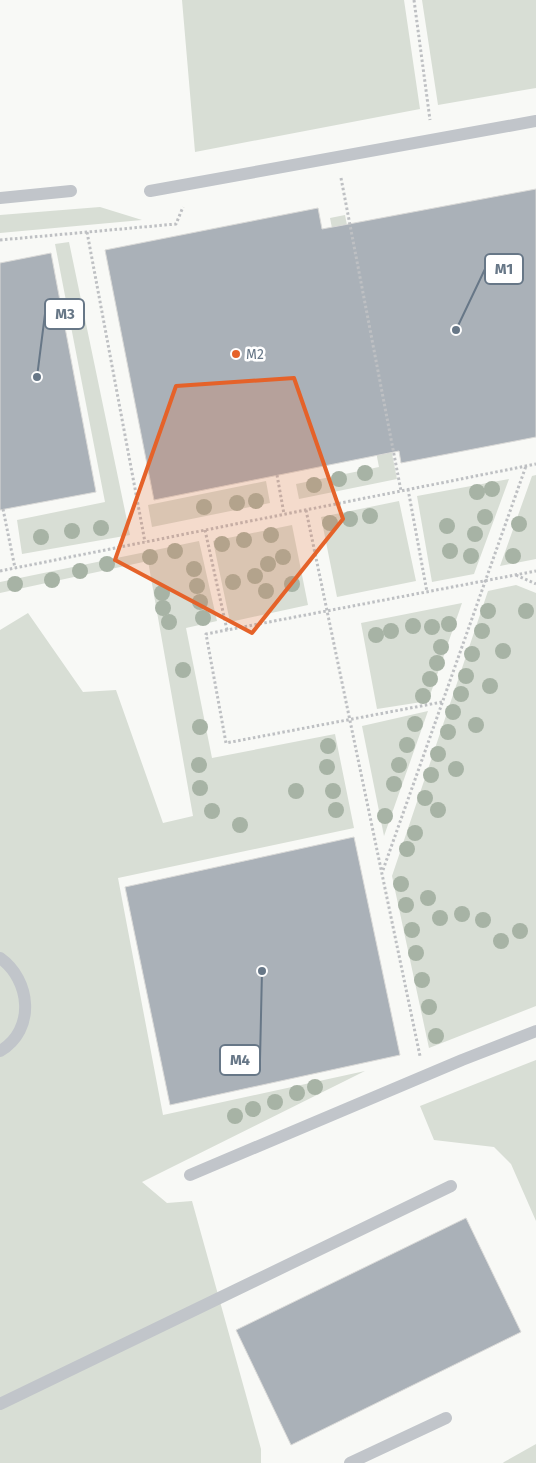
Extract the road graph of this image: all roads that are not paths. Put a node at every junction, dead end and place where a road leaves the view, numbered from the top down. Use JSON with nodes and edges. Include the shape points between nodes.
{"nodes":[{"id":1,"x":536,"y":121,"type":"edge"},
{"id":2,"x":72,"y":191,"type":"dead end"},
{"id":3,"x":150,"y":191,"type":"dead end"},
{"id":4,"x":0,"y":198,"type":"edge"},
{"id":5,"x":0,"y":958,"type":"edge"},
{"id":6,"x":536,"y":1031,"type":"edge"},
{"id":7,"x":0,"y":1051,"type":"edge"},
{"id":8,"x":190,"y":1175,"type":"dead end"},
{"id":9,"x":451,"y":1186,"type":"dead end"},
{"id":10,"x":0,"y":1404,"type":"edge"},
{"id":11,"x":446,"y":1418,"type":"dead end"},
{"id":12,"x":350,"y":1463,"type":"edge"}],
"edges":[{"from":1,"to":3,"type":"lane"},
{"from":2,"to":4,"type":"lane"},
{"from":5,"to":7,"type":"lane","via":[[10,965],[21,981],[26,1000],[24,1018],[17,1035]]},
{"from":6,"to":8,"type":"lane"},
{"from":9,"to":10,"type":"lane"},
{"from":11,"to":12,"type":"lane"}]}
